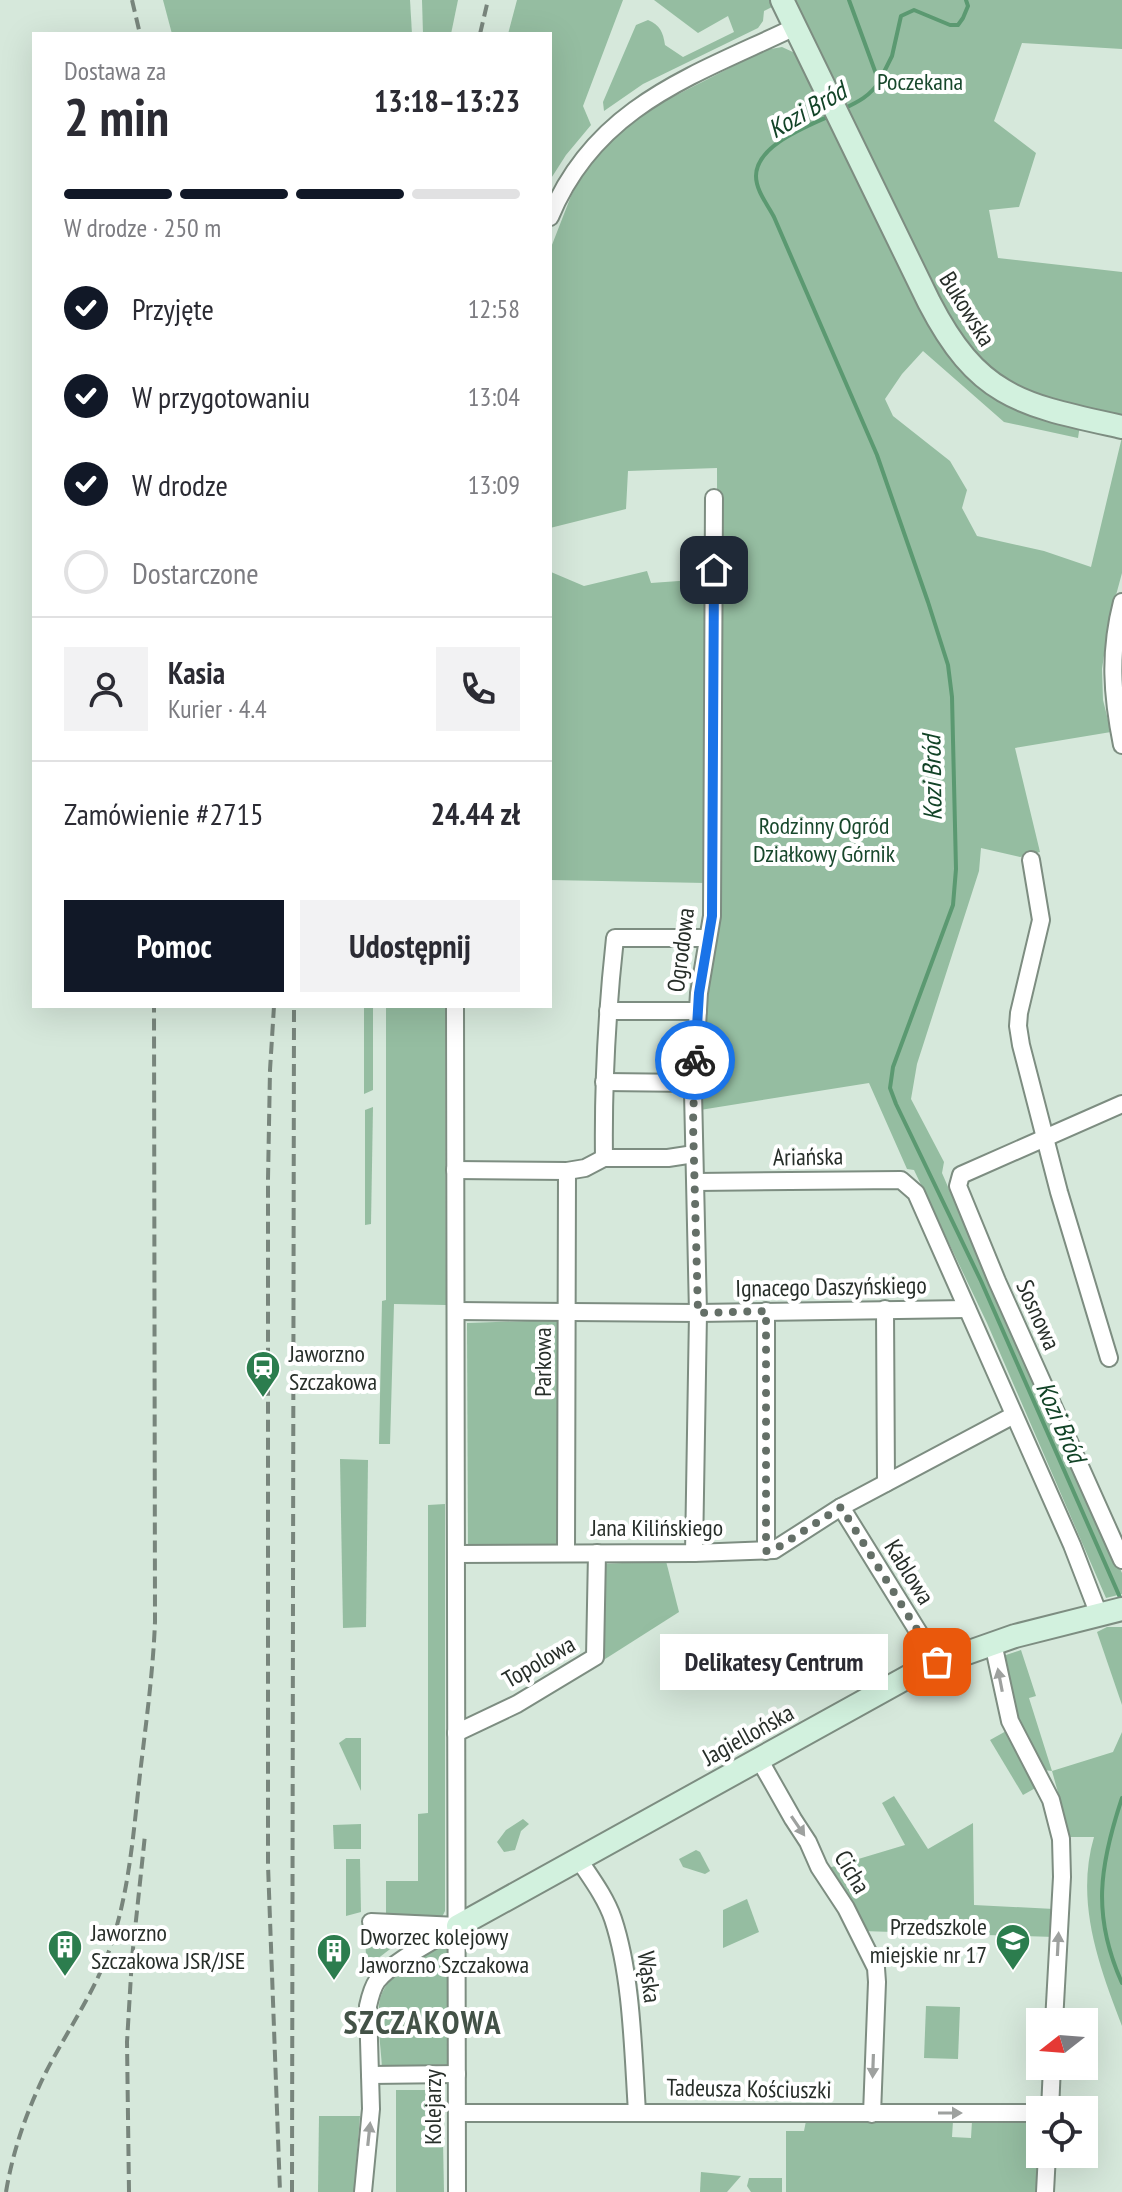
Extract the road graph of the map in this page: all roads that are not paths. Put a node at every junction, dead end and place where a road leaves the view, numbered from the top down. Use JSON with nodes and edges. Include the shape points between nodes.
{"nodes":[{"id":1,"x":782,"y":0,"type":"edge"},
{"id":2,"x":795,"y":27,"type":"junction"},
{"id":3,"x":552,"y":213,"type":"edge"},
{"id":4,"x":1122,"y":427,"type":"edge"},
{"id":5,"x":714,"y":498,"type":"dead end"},
{"id":6,"x":1122,"y":602,"type":"edge"},
{"id":7,"x":1118,"y":706,"type":"edge"},
{"id":8,"x":1122,"y":745,"type":"edge"},
{"id":9,"x":1031,"y":860,"type":"dead end"},
{"id":10,"x":708,"y":938,"type":"junction"},
{"id":11,"x":455,"y":1008,"type":"edge"},
{"id":12,"x":608,"y":1011,"type":"junction"},
{"id":13,"x":698,"y":1011,"type":"junction"},
{"id":14,"x":604,"y":1082,"type":"junction"},
{"id":15,"x":694,"y":1083,"type":"junction"},
{"id":16,"x":1122,"y":1104,"type":"edge"},
{"id":17,"x":1045,"y":1137,"type":"junction"},
{"id":18,"x":604,"y":1158,"type":"junction"},
{"id":19,"x":695,"y":1168,"type":"junction"},
{"id":20,"x":455,"y":1170,"type":"junction"},
{"id":21,"x":567,"y":1171,"type":"junction"},
{"id":22,"x":885,"y":1309,"type":"junction"},
{"id":23,"x":967,"y":1309,"type":"junction"},
{"id":24,"x":457,"y":1311,"type":"junction"},
{"id":25,"x":567,"y":1311,"type":"junction"},
{"id":26,"x":766,"y":1311,"type":"junction"},
{"id":27,"x":698,"y":1313,"type":"junction"},
{"id":28,"x":1109,"y":1358,"type":"dead end"},
{"id":29,"x":1014,"y":1415,"type":"junction"},
{"id":30,"x":886,"y":1483,"type":"junction"},
{"id":31,"x":841,"y":1507,"type":"junction"},
{"id":32,"x":766,"y":1551,"type":"junction"},
{"id":33,"x":566,"y":1553,"type":"junction"},
{"id":34,"x":597,"y":1553,"type":"junction"},
{"id":35,"x":694,"y":1553,"type":"junction"},
{"id":36,"x":457,"y":1554,"type":"junction"},
{"id":37,"x":1122,"y":1560,"type":"edge"},
{"id":38,"x":1108,"y":1613,"type":"edge"},
{"id":39,"x":993,"y":1643,"type":"junction"},
{"id":40,"x":937,"y":1662,"type":"junction"},
{"id":41,"x":456,"y":1733,"type":"junction"},
{"id":42,"x":759,"y":1759,"type":"junction"},
{"id":43,"x":579,"y":1860,"type":"junction"},
{"id":44,"x":371,"y":1922,"type":"dead end"},
{"id":45,"x":458,"y":1926,"type":"junction"},
{"id":46,"x":1055,"y":2008,"type":"edge"},
{"id":47,"x":457,"y":2074,"type":"junction"},
{"id":48,"x":370,"y":2075,"type":"junction"},
{"id":49,"x":637,"y":2112,"type":"junction"},
{"id":50,"x":457,"y":2113,"type":"junction"},
{"id":51,"x":1026,"y":2113,"type":"edge"},
{"id":52,"x":872,"y":2114,"type":"junction"},
{"id":53,"x":1046,"y":2168,"type":"edge"},
{"id":54,"x":363,"y":2192,"type":"edge"},
{"id":55,"x":457,"y":2192,"type":"edge"},
{"id":56,"x":1045,"y":2192,"type":"edge"}],
"edges":[{"from":1,"to":2,"type":"street"},
{"from":2,"to":3,"type":"street","via":[[680,82],[626,115],[580,163]]},
{"from":2,"to":4,"type":"street","name":"Bukowska","via":[[936,316],[968,364],[1018,399]]},
{"from":5,"to":10,"type":"street","name":"Ogrodowa"},
{"from":6,"to":7,"type":"street","via":[[1112,677]]},
{"from":7,"to":8,"type":"street"},
{"from":9,"to":17,"type":"street","via":[[1041,920],[1018,1026]]},
{"from":10,"to":12,"type":"street","via":[[615,938]]},
{"from":10,"to":13,"type":"street","name":"Ogrodowa"},
{"from":11,"to":20,"type":"street","name":"Kolejarzy"},
{"from":12,"to":13,"type":"street"},
{"from":12,"to":14,"type":"street"},
{"from":13,"to":15,"type":"street","name":"Ogrodowa"},
{"from":14,"to":15,"type":"street"},
{"from":14,"to":18,"type":"street"},
{"from":15,"to":19,"type":"street","name":"Ogrodowa"},
{"from":16,"to":17,"type":"street"},
{"from":17,"to":28,"type":"street"},
{"from":17,"to":37,"type":"street","name":"Sosnowa","via":[[961,1175],[958,1186]]},
{"from":18,"to":19,"type":"street","name":"Ariańska","via":[[668,1158]]},
{"from":18,"to":21,"type":"street"},
{"from":19,"to":23,"type":"street","name":"Ariańska","via":[[901,1180],[916,1193]]},
{"from":19,"to":27,"type":"street","name":"Ogrodowa"},
{"from":20,"to":21,"type":"street"},
{"from":20,"to":24,"type":"street","name":"Kolejarzy"},
{"from":21,"to":25,"type":"street","name":"Parkowa"},
{"from":22,"to":23,"type":"street","name":"Ignacego Daszyńskiego"},
{"from":22,"to":26,"type":"street","name":"Ignacego Daszyńskiego"},
{"from":22,"to":30,"type":"street"},
{"from":23,"to":29,"type":"street"},
{"from":24,"to":25,"type":"street","name":"Ignacego Daszyńskiego"},
{"from":24,"to":36,"type":"street","name":"Kolejarzy"},
{"from":25,"to":27,"type":"street","name":"Ignacego Daszyńskiego"},
{"from":25,"to":33,"type":"street","name":"Parkowa"},
{"from":26,"to":27,"type":"street","name":"Ignacego Daszyńskiego"},
{"from":26,"to":32,"type":"street"},
{"from":27,"to":35,"type":"street","name":"Ogrodowa"},
{"from":29,"to":30,"type":"street","name":"Jana Kilińskiego"},
{"from":29,"to":38,"type":"street"},
{"from":30,"to":31,"type":"street","name":"Jana Kilińskiego"},
{"from":31,"to":32,"type":"street","name":"Jana Kilińskiego"},
{"from":31,"to":40,"type":"street","name":"Kablowa"},
{"from":32,"to":35,"type":"street","name":"Jana Kilińskiego"},
{"from":33,"to":34,"type":"street","name":"Jana Kilińskiego"},
{"from":33,"to":36,"type":"street","name":"Jana Kilińskiego"},
{"from":34,"to":35,"type":"street","name":"Jana Kilińskiego"},
{"from":34,"to":41,"type":"street","name":"Topolowa","via":[[595,1657]]},
{"from":36,"to":41,"type":"street","name":"Kolejarzy"},
{"from":38,"to":39,"type":"street","name":"Jagiellońska"},
{"from":39,"to":40,"type":"street","name":"Jagiellońska"},
{"from":46,"to":39,"type":"street","one_way":true,"via":[[1061,1839],[1051,1800],[1010,1721]]},
{"from":40,"to":42,"type":"street","name":"Jagiellońska"},
{"from":41,"to":45,"type":"street","name":"Kolejarzy"},
{"from":42,"to":43,"type":"street","name":"Jagiellońska"},
{"from":42,"to":52,"type":"street","name":"Cicha","one_way":true,"via":[[876,1968]]},
{"from":43,"to":45,"type":"street","name":"Jagiellońska"},
{"from":43,"to":49,"type":"street","name":"Wąska","via":[[613,1918],[622,1955]]},
{"from":44,"to":45,"type":"street"},
{"from":45,"to":47,"type":"street","name":"Kolejarzy"},
{"from":45,"to":48,"type":"street","via":[[376,1983],[368,2006]]},
{"from":47,"to":48,"type":"street"},
{"from":47,"to":50,"type":"street","name":"Kolejarzy"},
{"from":54,"to":48,"type":"street","one_way":true},
{"from":49,"to":50,"type":"street","name":"Tadeusza Kościuszki"},
{"from":49,"to":52,"type":"street","name":"Tadeusza Kościuszki"},
{"from":50,"to":55,"type":"street","name":"Kolejarzy"},
{"from":52,"to":51,"type":"street","name":"Tadeusza Kościuszki","one_way":true},
{"from":53,"to":56,"type":"street"}]}
